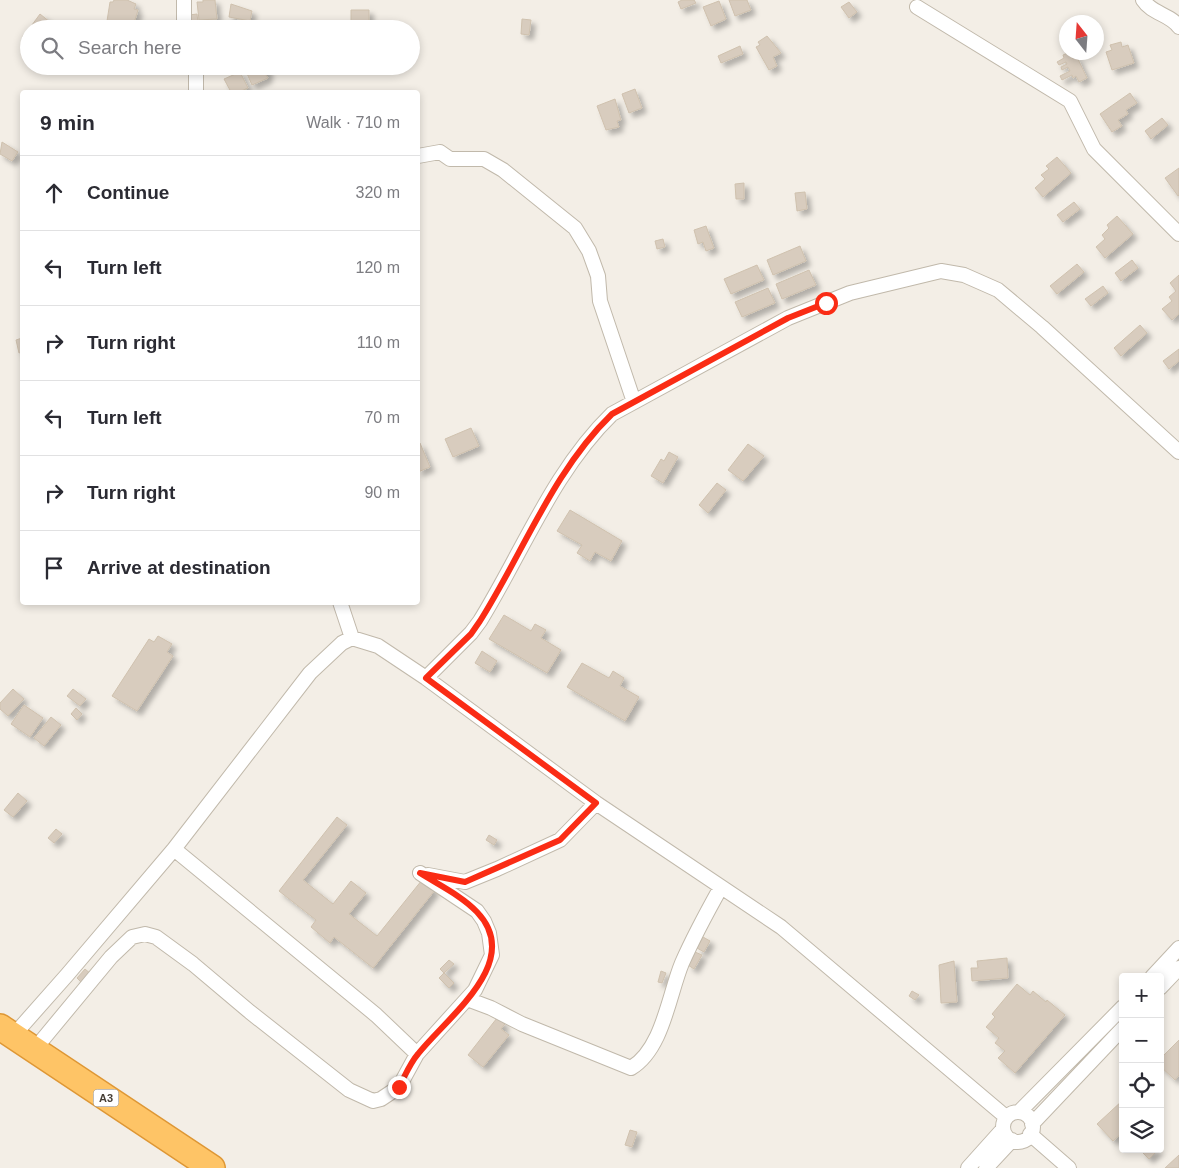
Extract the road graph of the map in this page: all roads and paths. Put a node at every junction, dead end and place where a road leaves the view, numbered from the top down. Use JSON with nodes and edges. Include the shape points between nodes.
{"nodes":[{"id":1,"x":184,"y":0,"type":"edge"},
{"id":2,"x":1143,"y":0,"type":"edge"},
{"id":3,"x":917,"y":7,"type":"dead end"},
{"id":4,"x":184,"y":20,"type":"edge"},
{"id":5,"x":1179,"y":27,"type":"edge"},
{"id":6,"x":196,"y":75,"type":"edge"},
{"id":7,"x":196,"y":90,"type":"edge"},
{"id":8,"x":420,"y":156,"type":"edge"},
{"id":9,"x":1179,"y":234,"type":"edge"},
{"id":10,"x":634,"y":402,"type":"junction"},
{"id":11,"x":1179,"y":452,"type":"edge"},
{"id":12,"x":341,"y":605,"type":"edge"},
{"id":13,"x":352,"y":638,"type":"junction"},
{"id":14,"x":426,"y":678,"type":"junction"},
{"id":15,"x":596,"y":803,"type":"junction"},
{"id":16,"x":174,"y":848,"type":"junction"},
{"id":17,"x":721,"y":887,"type":"junction"},
{"id":18,"x":1179,"y":948,"type":"edge"},
{"id":19,"x":1179,"y":968,"type":"edge"},
{"id":20,"x":1156,"y":973,"type":"edge"},
{"id":21,"x":1164,"y":984,"type":"edge"},
{"id":22,"x":467,"y":999,"type":"junction"},
{"id":23,"x":1119,"y":1011,"type":"edge"},
{"id":24,"x":7,"y":1032,"type":"edge"},
{"id":25,"x":1119,"y":1032,"type":"edge"},
{"id":26,"x":34,"y":1050,"type":"junction"},
{"id":27,"x":417,"y":1054,"type":"junction"},
{"id":28,"x":1009,"y":1119,"type":"junction"},
{"id":29,"x":1031,"y":1128,"type":"junction"},
{"id":30,"x":1012,"y":1140,"type":"junction"},
{"id":31,"x":212,"y":1168,"type":"edge"},
{"id":32,"x":968,"y":1168,"type":"edge"},
{"id":33,"x":986,"y":1168,"type":"edge"},
{"id":34,"x":1069,"y":1168,"type":"edge"}],
"edges":[{"from":1,"to":4,"type":"street"},
{"from":2,"to":5,"type":"street","via":[[1148,8]]},
{"from":3,"to":9,"type":"street","via":[[1070,101],[1094,149]]},
{"from":6,"to":7,"type":"street"},
{"from":8,"to":10,"type":"street","via":[[440,152],[450,159],[484,159],[503,170],[575,228],[589,251],[598,276],[600,300]]},
{"from":10,"to":11,"type":"street","via":[[788,318],[850,293],[941,271],[972,277],[998,290],[1049,332]]},
{"from":10,"to":14,"type":"street","via":[[612,414],[590,436],[480,621]]},
{"from":12,"to":13,"type":"street"},
{"from":13,"to":14,"type":"street","via":[[378,646]]},
{"from":13,"to":16,"type":"street","via":[[342,643],[310,673]]},
{"from":14,"to":15,"type":"street"},
{"from":15,"to":17,"type":"street"},
{"from":15,"to":22,"type":"street","via":[[560,840],[465,882],[420,873],[476,911],[484,921],[492,942],[492,955],[484,976]]},
{"from":16,"to":24,"type":"street","via":[[67,975]]},
{"from":16,"to":27,"type":"street","via":[[376,1015]]},
{"from":17,"to":22,"type":"street","via":[[698,926],[650,1048],[642,1062],[631,1068]]},
{"from":17,"to":28,"type":"street","via":[[781,927]]},
{"from":18,"to":20,"type":"street"},
{"from":19,"to":21,"type":"street"},
{"from":22,"to":27,"type":"street"},
{"from":23,"to":28,"type":"street"},
{"from":24,"to":26,"type":"highway","number":"A3"},
{"from":25,"to":29,"type":"street"},
{"from":26,"to":27,"type":"street","via":[[111,957],[132,937],[145,934],[156,937],[193,964],[358,1095],[373,1101],[392,1094]]},
{"from":26,"to":31,"type":"highway","number":"A3"},
{"from":28,"to":29,"type":"street","via":[[1028,1116]]},
{"from":28,"to":30,"type":"street","via":[[1006,1136]]},
{"from":28,"to":32,"type":"street"},
{"from":29,"to":30,"type":"street","via":[[1025,1140]]},
{"from":29,"to":34,"type":"street"},
{"from":30,"to":33,"type":"street"}]}
